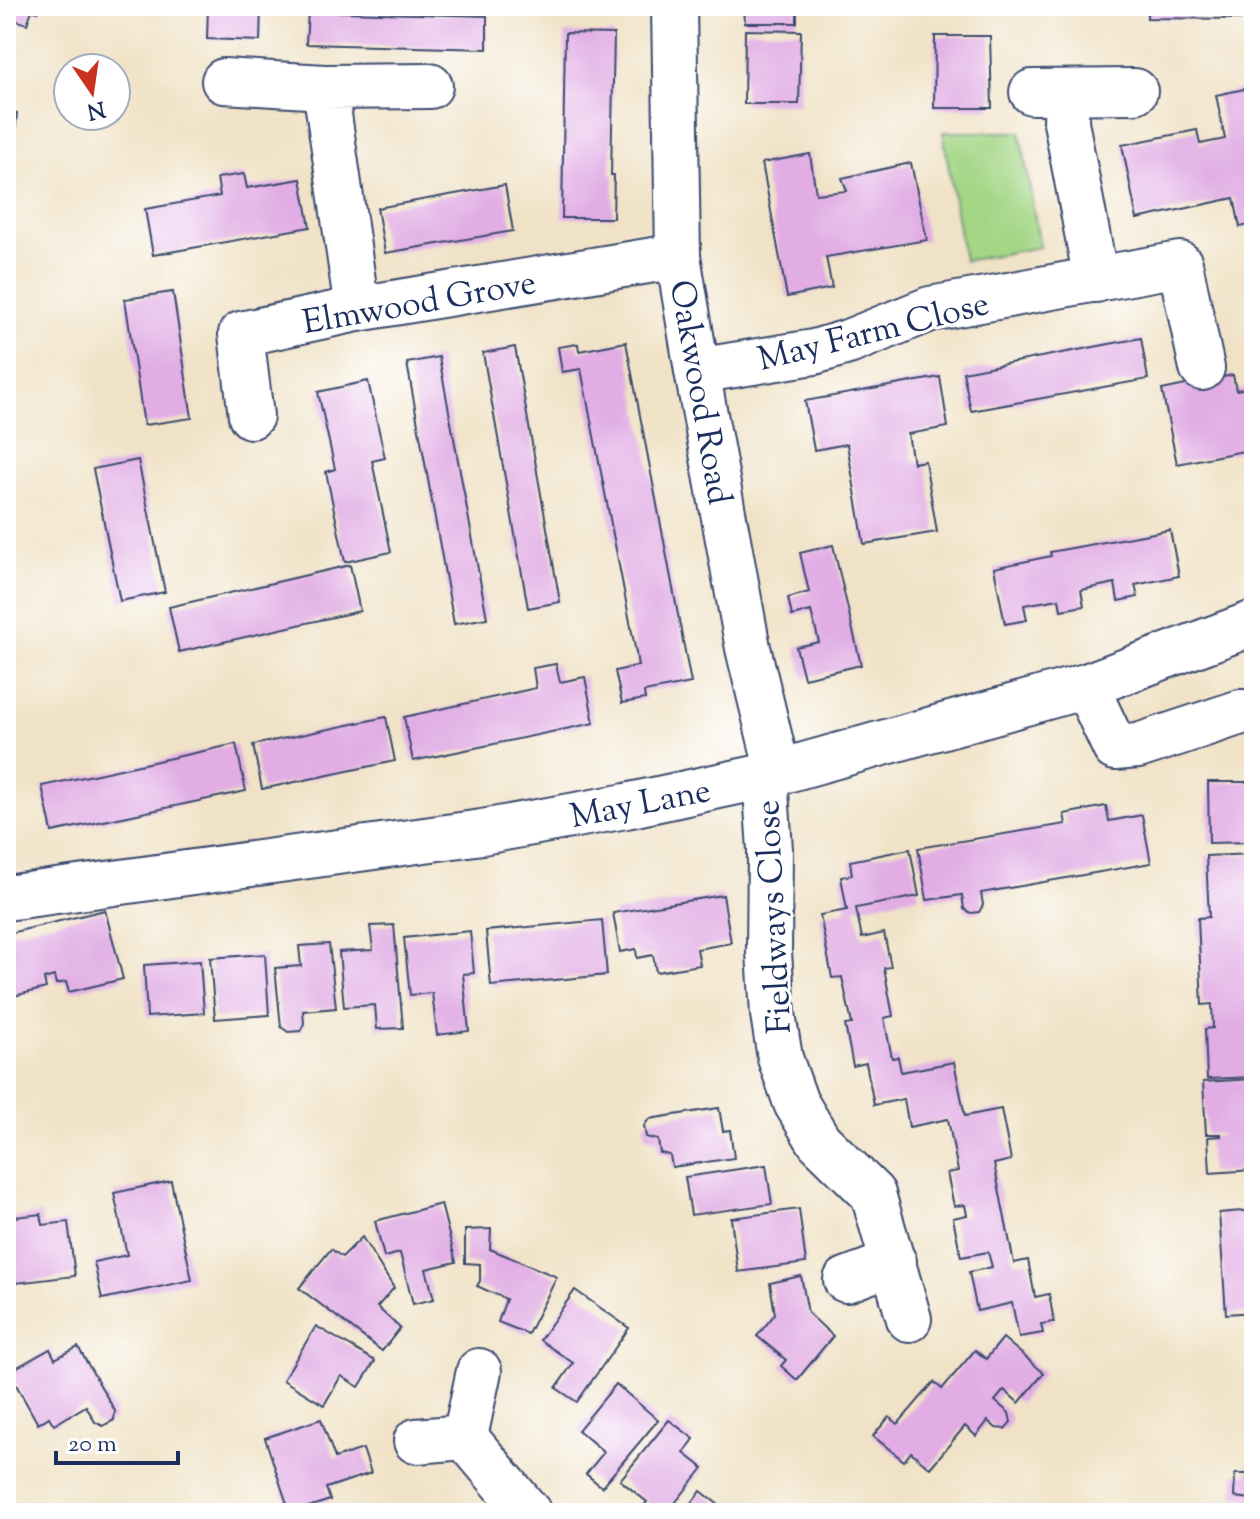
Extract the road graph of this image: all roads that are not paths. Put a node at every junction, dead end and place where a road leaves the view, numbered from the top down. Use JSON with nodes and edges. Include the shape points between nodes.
{"nodes":[{"id":1,"x":674,"y":6,"type":"edge"},
{"id":2,"x":224,"y":81,"type":"dead end"},
{"id":3,"x":430,"y":86,"type":"dead end"},
{"id":4,"x":325,"y":87,"type":"junction"},
{"id":5,"x":1135,"y":91,"type":"dead end"},
{"id":6,"x":678,"y":256,"type":"junction"},
{"id":7,"x":1096,"y":280,"type":"junction"},
{"id":8,"x":357,"y":309,"type":"junction"},
{"id":9,"x":1202,"y":368,"type":"dead end"},
{"id":10,"x":697,"y":371,"type":"junction"},
{"id":11,"x":251,"y":416,"type":"dead end"},
{"id":12,"x":1254,"y":623,"type":"edge"},
{"id":13,"x":1086,"y":686,"type":"junction"},
{"id":14,"x":1254,"y":712,"type":"edge"},
{"id":15,"x":771,"y":774,"type":"junction"},
{"id":16,"x":6,"y":898,"type":"edge"},
{"id":17,"x":894,"y":1262,"type":"junction"},
{"id":18,"x":846,"y":1280,"type":"dead end"},
{"id":19,"x":909,"y":1319,"type":"dead end"},
{"id":20,"x":479,"y":1371,"type":"dead end"},
{"id":21,"x":465,"y":1437,"type":"junction"},
{"id":22,"x":416,"y":1441,"type":"dead end"},
{"id":23,"x":529,"y":1513,"type":"edge"}],
"edges":[{"from":1,"to":6,"type":"street","name":"Oakwood Road"},
{"from":2,"to":4,"type":"street"},
{"from":3,"to":4,"type":"street"},
{"from":4,"to":8,"type":"street"},
{"from":5,"to":7,"type":"street","via":[[1049,92],[1066,122]]},
{"from":6,"to":8,"type":"street","name":"Elmwood Grove"},
{"from":6,"to":10,"type":"street","name":"Oakwood Road"},
{"from":7,"to":9,"type":"street","name":"May Farm Close","via":[[1180,264]]},
{"from":7,"to":10,"type":"street","name":"May Farm Close","via":[[930,309],[814,352]]},
{"from":8,"to":11,"type":"street","name":"Elmwood Grove","via":[[241,334]]},
{"from":10,"to":15,"type":"street","name":"Oakwood Road"},
{"from":12,"to":13,"type":"street","name":"May Lane"},
{"from":13,"to":14,"type":"street","via":[[1115,748]]},
{"from":13,"to":15,"type":"street","name":"May Lane"},
{"from":15,"to":16,"type":"street","name":"May Lane","via":[[482,832]]},
{"from":15,"to":17,"type":"street","name":"Fieldways Close","via":[[769,952],[780,1058],[796,1103],[819,1141],[873,1194]]},
{"from":17,"to":18,"type":"street"},
{"from":17,"to":19,"type":"street","name":"Fieldways Close"},
{"from":20,"to":21,"type":"street"},
{"from":21,"to":22,"type":"street"},
{"from":21,"to":23,"type":"street"}]}
